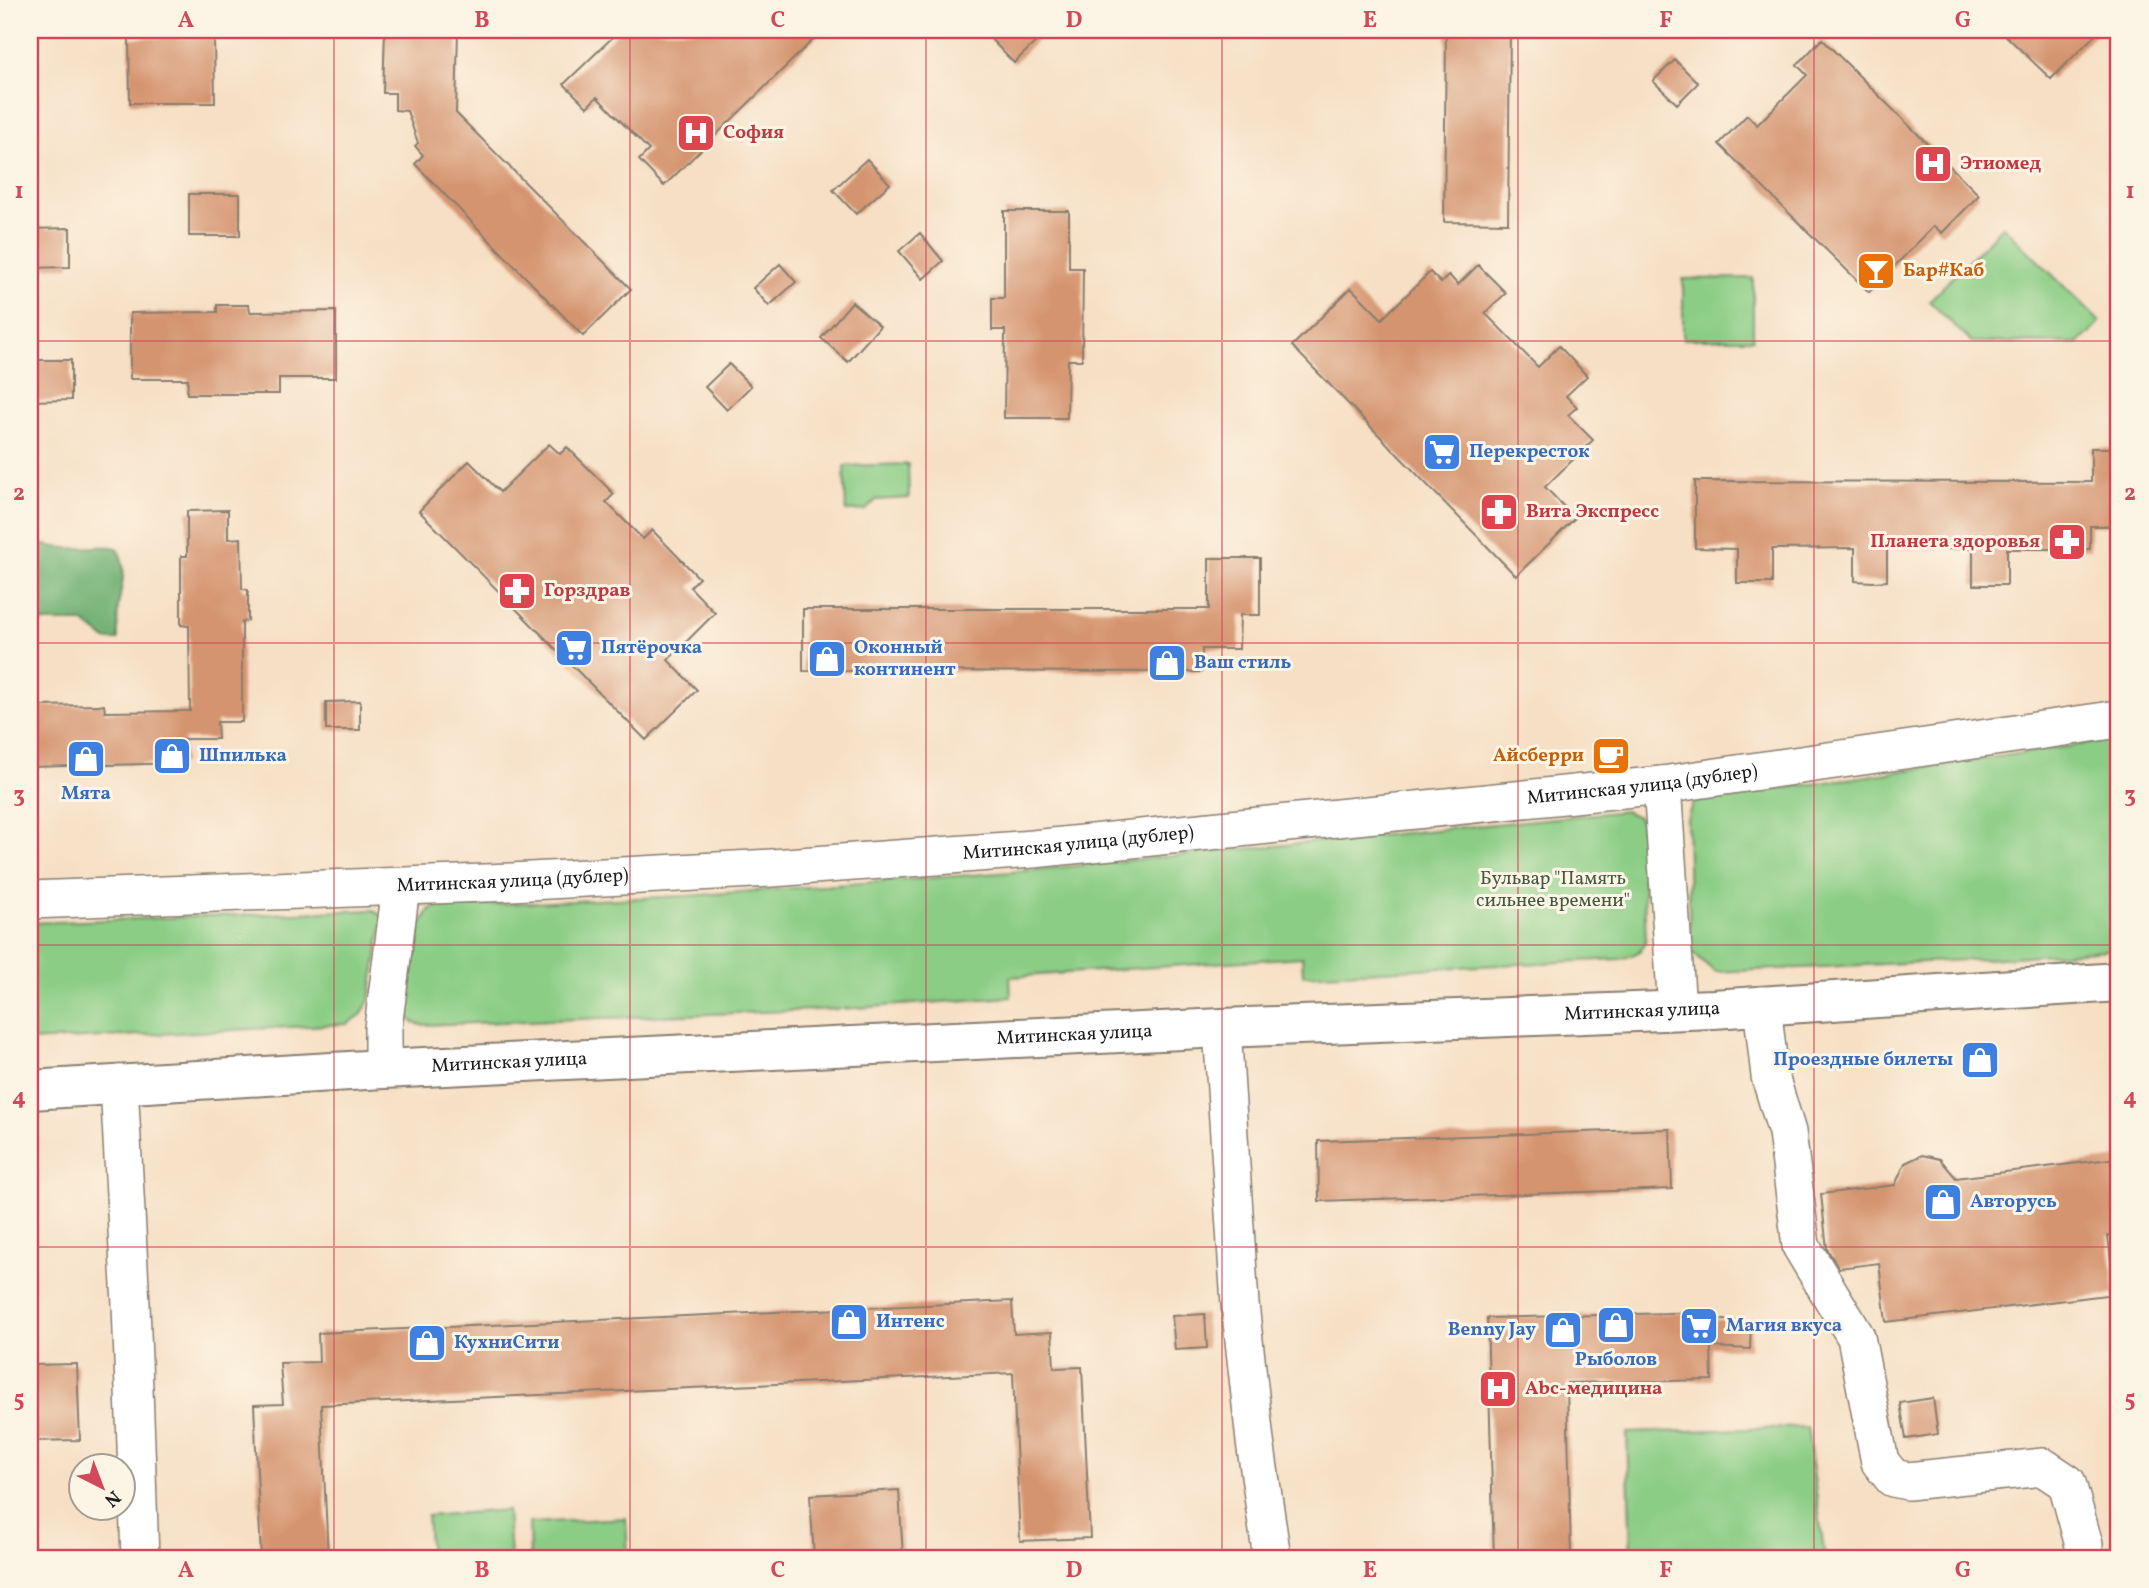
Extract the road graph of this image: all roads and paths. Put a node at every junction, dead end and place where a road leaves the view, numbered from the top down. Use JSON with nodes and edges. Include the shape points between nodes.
{"nodes":[{"id":1,"x":2119,"y":719,"type":"edge"},
{"id":2,"x":1662,"y":785,"type":"junction"},
{"id":3,"x":401,"y":887,"type":"junction"},
{"id":4,"x":30,"y":900,"type":"edge"},
{"id":5,"x":2119,"y":982,"type":"edge"},
{"id":6,"x":1762,"y":1005,"type":"junction"},
{"id":7,"x":1677,"y":1010,"type":"junction"},
{"id":8,"x":1222,"y":1028,"type":"junction"},
{"id":9,"x":383,"y":1069,"type":"junction"},
{"id":10,"x":119,"y":1083,"type":"junction"},
{"id":11,"x":30,"y":1090,"type":"edge"},
{"id":12,"x":2084,"y":1545,"type":"dead end"},
{"id":13,"x":139,"y":1558,"type":"edge"},
{"id":14,"x":1272,"y":1558,"type":"edge"}],
"edges":[{"from":1,"to":2,"type":"street","name":"Митинская улица (дублер)"},
{"from":2,"to":3,"type":"street","name":"Митинская улица (дублер)","via":[[1032,849]]},
{"from":2,"to":7,"type":"street"},
{"from":3,"to":4,"type":"street","name":"Митинская улица (дублер)"},
{"from":3,"to":9,"type":"street","via":[[383,1028]]},
{"from":5,"to":6,"type":"main road","name":"Митинская улица"},
{"from":6,"to":7,"type":"main road","name":"Митинская улица"},
{"from":6,"to":12,"type":"street","via":[[1770,1076],[1787,1132],[1801,1246],[1856,1337],[1880,1462],[1893,1478],[1908,1482],[2043,1467],[2067,1483]]},
{"from":7,"to":8,"type":"main road","name":"Митинская улица"},
{"from":8,"to":9,"type":"main road","name":"Митинская улица"},
{"from":8,"to":14,"type":"street","via":[[1240,1304]]},
{"from":9,"to":10,"type":"main road","name":"Митинская улица"},
{"from":10,"to":11,"type":"main road","name":"Митинская улица"},
{"from":10,"to":13,"type":"street"}]}
